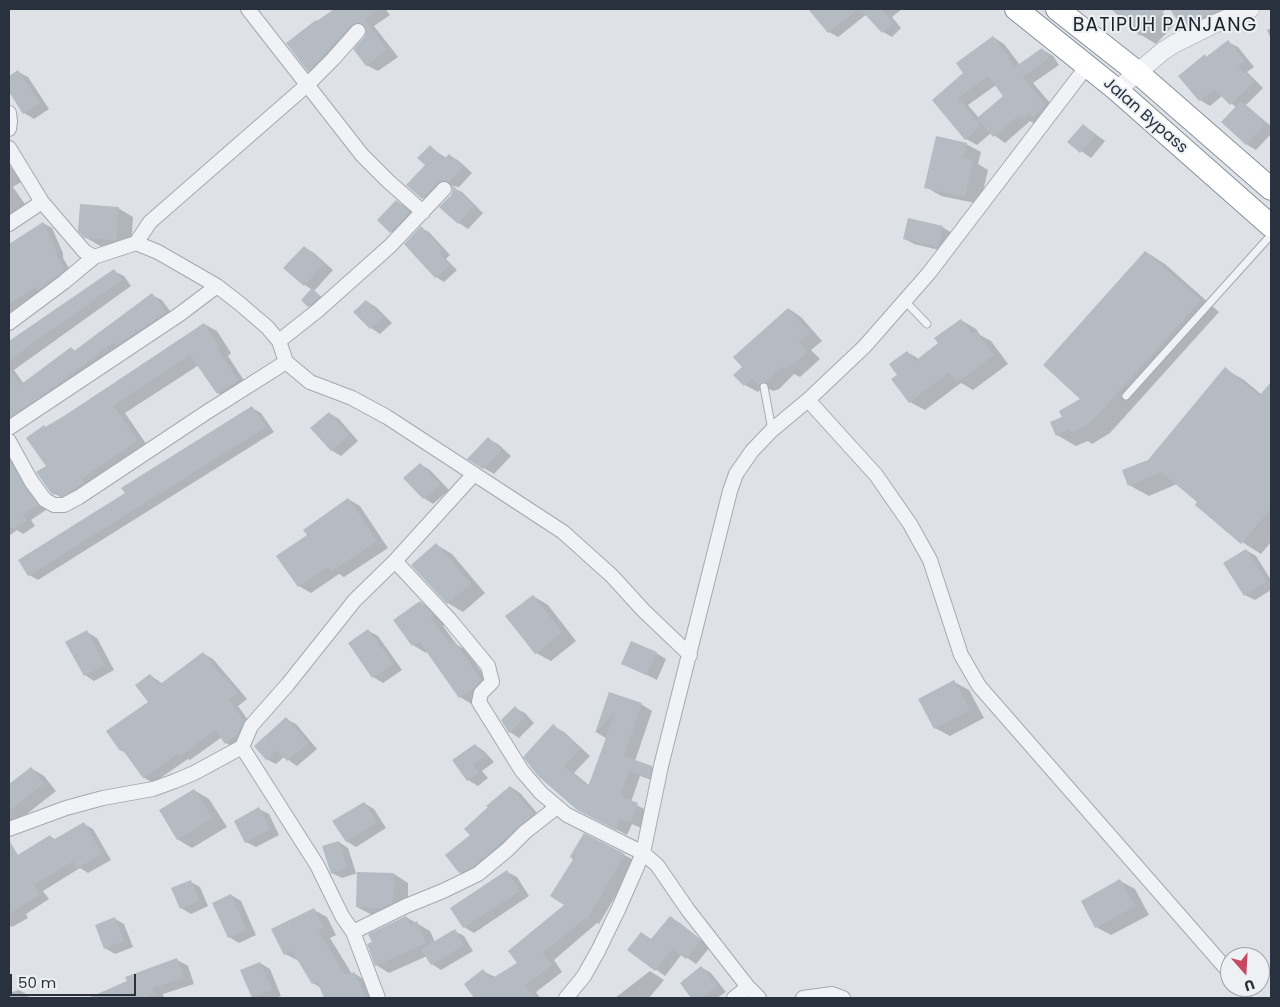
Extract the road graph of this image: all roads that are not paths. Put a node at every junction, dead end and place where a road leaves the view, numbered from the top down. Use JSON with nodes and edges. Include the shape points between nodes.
{"nodes":[{"id":1,"x":248,"y":9,"type":"edge"},
{"id":2,"x":1016,"y":9,"type":"edge"},
{"id":3,"x":1057,"y":9,"type":"edge"},
{"id":4,"x":1250,"y":9,"type":"edge"},
{"id":5,"x":358,"y":31,"type":"dead end"},
{"id":6,"x":1087,"y":66,"type":"junction"},
{"id":7,"x":1137,"y":72,"type":"junction"},
{"id":8,"x":307,"y":85,"type":"junction"},
{"id":9,"x":1117,"y":90,"type":"junction"},
{"id":10,"x":9,"y":113,"type":"edge"},
{"id":11,"x":9,"y":129,"type":"edge"},
{"id":12,"x":9,"y":148,"type":"edge"},
{"id":13,"x":444,"y":189,"type":"dead end"},
{"id":14,"x":1271,"y":189,"type":"edge"},
{"id":15,"x":42,"y":202,"type":"junction"},
{"id":16,"x":423,"y":212,"type":"junction"},
{"id":17,"x":9,"y":224,"type":"edge"},
{"id":18,"x":1271,"y":226,"type":"edge"},
{"id":19,"x":1271,"y":235,"type":"edge"},
{"id":20,"x":136,"y":242,"type":"junction"},
{"id":21,"x":94,"y":257,"type":"junction"},
{"id":22,"x":217,"y":286,"type":"junction"},
{"id":23,"x":905,"y":301,"type":"junction"},
{"id":24,"x":9,"y":323,"type":"edge"},
{"id":25,"x":927,"y":324,"type":"dead end"},
{"id":26,"x":279,"y":341,"type":"junction"},
{"id":27,"x":286,"y":362,"type":"junction"},
{"id":28,"x":764,"y":387,"type":"dead end"},
{"id":29,"x":1126,"y":396,"type":"dead end"},
{"id":30,"x":808,"y":400,"type":"junction"},
{"id":31,"x":9,"y":428,"type":"edge"},
{"id":32,"x":772,"y":430,"type":"junction"},
{"id":33,"x":9,"y":441,"type":"edge"},
{"id":34,"x":474,"y":474,"type":"junction"},
{"id":35,"x":395,"y":561,"type":"junction"},
{"id":36,"x":690,"y":654,"type":"junction"},
{"id":37,"x":242,"y":747,"type":"junction"},
{"id":38,"x":557,"y":807,"type":"junction"},
{"id":39,"x":9,"y":829,"type":"edge"},
{"id":40,"x":643,"y":853,"type":"junction"},
{"id":41,"x":353,"y":932,"type":"junction"},
{"id":42,"x":1220,"y":961,"type":"edge"},
{"id":43,"x":748,"y":987,"type":"junction"},
{"id":44,"x":378,"y":998,"type":"edge"},
{"id":45,"x":566,"y":998,"type":"edge"},
{"id":46,"x":734,"y":998,"type":"edge"},
{"id":47,"x":759,"y":998,"type":"edge"},
{"id":48,"x":803,"y":998,"type":"edge"},
{"id":49,"x":843,"y":998,"type":"edge"}],
"edges":[{"from":1,"to":8,"type":"street"},
{"from":2,"to":6,"type":"highway","name":"Jalan Bypass"},
{"from":3,"to":7,"type":"highway","name":"Jalan Bypass"},
{"from":4,"to":7,"type":"street","via":[[1174,44]]},
{"from":5,"to":8,"type":"street"},
{"from":6,"to":9,"type":"highway","name":"Jalan Bypass"},
{"from":6,"to":23,"type":"street","via":[[950,247]]},
{"from":7,"to":9,"type":"street"},
{"from":7,"to":14,"type":"highway","name":"Jalan Bypass"},
{"from":8,"to":16,"type":"street","via":[[362,155]]},
{"from":8,"to":20,"type":"street","via":[[150,222]]},
{"from":9,"to":18,"type":"highway","name":"Jalan Bypass"},
{"from":10,"to":11,"type":"street"},
{"from":12,"to":15,"type":"street"},
{"from":13,"to":16,"type":"street"},
{"from":15,"to":17,"type":"street"},
{"from":15,"to":21,"type":"street","via":[[84,251]]},
{"from":16,"to":26,"type":"street","via":[[318,311]]},
{"from":19,"to":29,"type":"lane"},
{"from":20,"to":21,"type":"street"},
{"from":20,"to":22,"type":"street"},
{"from":21,"to":24,"type":"street"},
{"from":22,"to":26,"type":"street","via":[[240,303]]},
{"from":22,"to":31,"type":"street"},
{"from":23,"to":25,"type":"lane"},
{"from":23,"to":30,"type":"street","via":[[865,346]]},
{"from":26,"to":27,"type":"street"},
{"from":27,"to":33,"type":"street","via":[[64,505],[54,505],[45,500]]},
{"from":27,"to":34,"type":"street","via":[[310,382],[352,398],[387,417]]},
{"from":28,"to":32,"type":"lane"},
{"from":30,"to":32,"type":"street"},
{"from":30,"to":42,"type":"street","via":[[876,475],[910,524],[930,560],[961,655],[979,686]]},
{"from":32,"to":36,"type":"street","via":[[736,474]]},
{"from":34,"to":35,"type":"street"},
{"from":34,"to":36,"type":"street","via":[[563,532]]},
{"from":35,"to":37,"type":"street","via":[[332,627],[251,726]]},
{"from":35,"to":38,"type":"street","via":[[488,666],[492,682],[479,698],[481,707],[522,770]]},
{"from":36,"to":40,"type":"street"},
{"from":37,"to":39,"type":"street","via":[[194,773],[153,789],[66,808]]},
{"from":37,"to":41,"type":"street","via":[[317,865]]},
{"from":38,"to":40,"type":"street"},
{"from":38,"to":41,"type":"street","via":[[478,874]]},
{"from":40,"to":43,"type":"street","via":[[660,869]]},
{"from":40,"to":45,"type":"street","via":[[598,952]]},
{"from":41,"to":44,"type":"street"},
{"from":43,"to":46,"type":"street"},
{"from":43,"to":47,"type":"street"},
{"from":48,"to":49,"type":"street","via":[[832,994]]}]}
